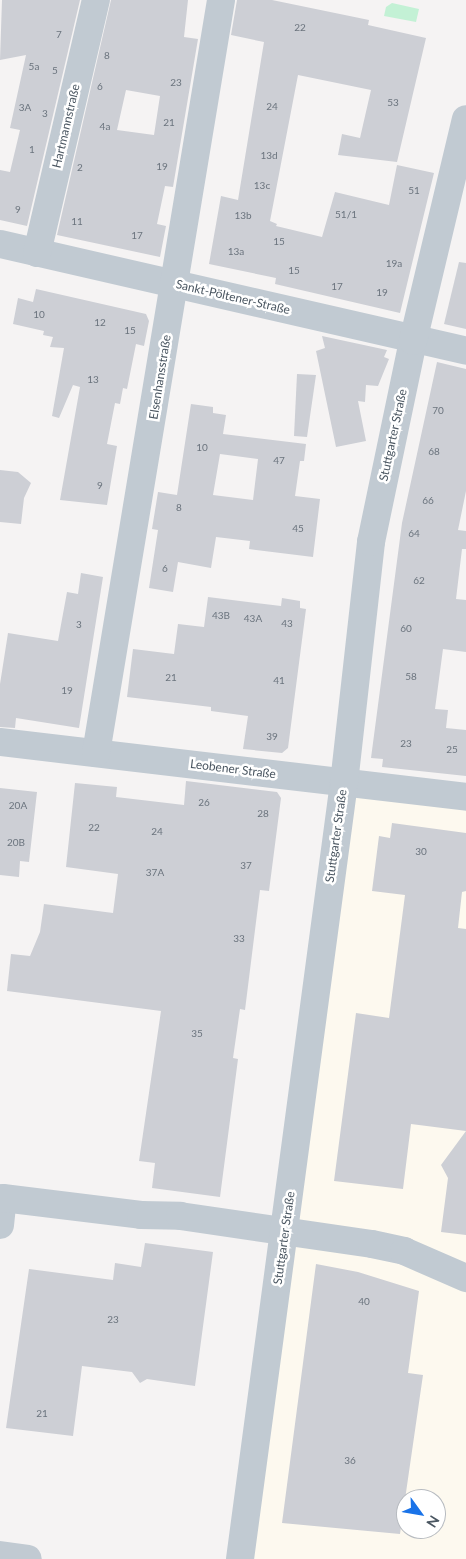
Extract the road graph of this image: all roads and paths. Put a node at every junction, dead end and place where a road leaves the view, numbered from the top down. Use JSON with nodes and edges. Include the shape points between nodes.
{"nodes":[{"id":1,"x":96,"y":0,"type":"edge"},
{"id":2,"x":221,"y":0,"type":"edge"},
{"id":3,"x":466,"y":119,"type":"edge"},
{"id":4,"x":0,"y":244,"type":"edge"},
{"id":5,"x":38,"y":253,"type":"junction"},
{"id":6,"x":176,"y":283,"type":"junction"},
{"id":7,"x":412,"y":340,"type":"junction"},
{"id":8,"x":466,"y":352,"type":"edge"},
{"id":9,"x":0,"y":742,"type":"edge"},
{"id":10,"x":96,"y":754,"type":"junction"},
{"id":11,"x":344,"y":783,"type":"junction"},
{"id":12,"x":466,"y":797,"type":"edge"},
{"id":13,"x":0,"y":1225,"type":"edge"},
{"id":14,"x":285,"y":1229,"type":"junction"},
{"id":15,"x":466,"y":1278,"type":"edge"},
{"id":16,"x":0,"y":1555,"type":"edge"},
{"id":17,"x":28,"y":1559,"type":"edge"},
{"id":18,"x":240,"y":1559,"type":"edge"}],
"edges":[{"from":1,"to":5,"type":"street","name":"Hartmannstraße"},
{"from":2,"to":6,"type":"street","name":"Elsenhansstraße"},
{"from":3,"to":7,"type":"street","name":"Stuttgarter Straße"},
{"from":4,"to":5,"type":"street","name":"Sankt-Pöltener-Straße"},
{"from":5,"to":6,"type":"street","name":"Sankt-Pöltener-Straße"},
{"from":6,"to":7,"type":"street","name":"Sankt-Pöltener-Straße"},
{"from":6,"to":10,"type":"street","name":"Elsenhansstraße"},
{"from":7,"to":8,"type":"street","name":"Sankt-Pöltener-Straße"},
{"from":7,"to":11,"type":"street","name":"Stuttgarter Straße","via":[[371,542]]},
{"from":9,"to":10,"type":"street","name":"Leobener Straße"},
{"from":10,"to":11,"type":"street","name":"Leobener Straße"},
{"from":11,"to":12,"type":"street","name":"Leobener Straße"},
{"from":11,"to":14,"type":"street","name":"Stuttgarter Straße"},
{"from":13,"to":14,"type":"street","via":[[3,1198]]},
{"from":14,"to":15,"type":"street","via":[[404,1251]]},
{"from":14,"to":18,"type":"street","name":"Stuttgarter Straße"},
{"from":16,"to":17,"type":"street"}]}
